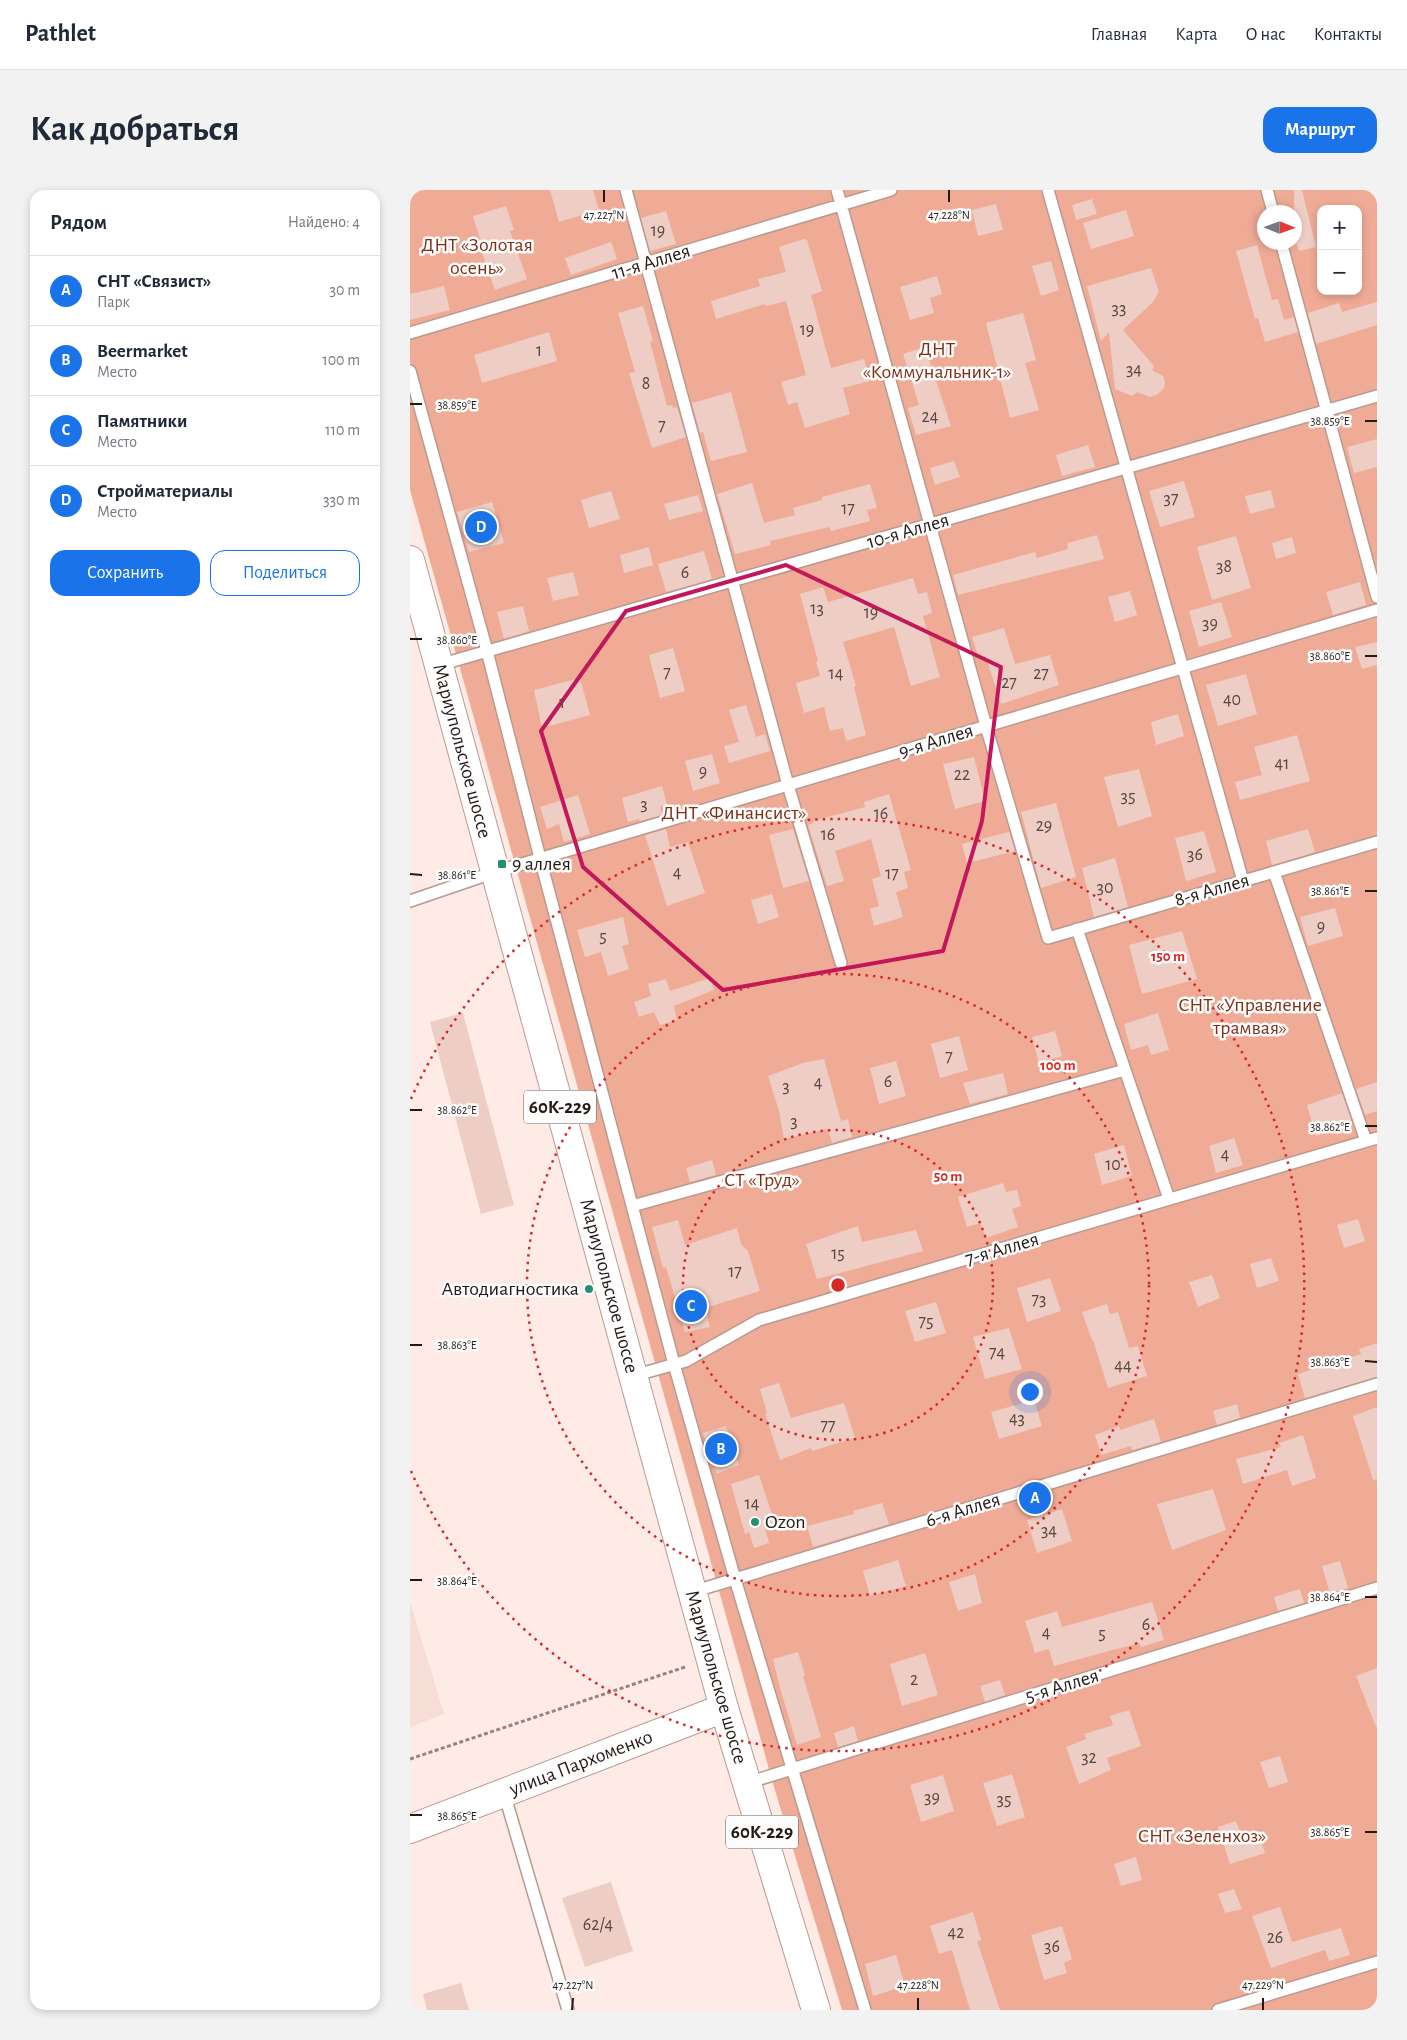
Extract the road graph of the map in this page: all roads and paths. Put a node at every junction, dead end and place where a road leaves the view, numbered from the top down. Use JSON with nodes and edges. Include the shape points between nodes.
{"nodes":[{"id":1,"x":626,"y":190,"type":"edge"},
{"id":2,"x":837,"y":190,"type":"edge"},
{"id":3,"x":891,"y":190,"type":"edge"},
{"id":4,"x":1048,"y":190,"type":"edge"},
{"id":5,"x":1267,"y":190,"type":"edge"},
{"id":6,"x":841,"y":205,"type":"junction"},
{"id":7,"x":1271,"y":205,"type":"edge"},
{"id":8,"x":1284,"y":250,"type":"edge"},
{"id":9,"x":646,"y":263,"type":"junction"},
{"id":10,"x":410,"y":334,"type":"edge"},
{"id":11,"x":410,"y":371,"type":"edge"},
{"id":12,"x":1377,"y":396,"type":"edge"},
{"id":13,"x":1328,"y":410,"type":"junction"},
{"id":14,"x":1127,"y":468,"type":"junction"},
{"id":15,"x":930,"y":524,"type":"junction"},
{"id":16,"x":410,"y":560,"type":"edge"},
{"id":17,"x":733,"y":581,"type":"junction"},
{"id":18,"x":1377,"y":597,"type":"edge"},
{"id":19,"x":1377,"y":610,"type":"edge"},
{"id":20,"x":488,"y":651,"type":"junction"},
{"id":21,"x":439,"y":665,"type":"junction"},
{"id":22,"x":1183,"y":668,"type":"junction"},
{"id":23,"x":986,"y":726,"type":"junction"},
{"id":24,"x":788,"y":785,"type":"junction"},
{"id":25,"x":1377,"y":842,"type":"edge"},
{"id":26,"x":540,"y":858,"type":"junction"},
{"id":27,"x":495,"y":872,"type":"junction"},
{"id":28,"x":1274,"y":872,"type":"junction"},
{"id":29,"x":1243,"y":881,"type":"junction"},
{"id":30,"x":410,"y":901,"type":"edge"},
{"id":31,"x":1077,"y":929,"type":"junction"},
{"id":32,"x":841,"y":963,"type":"dead end"},
{"id":33,"x":1125,"y":1070,"type":"junction"},
{"id":34,"x":1371,"y":1140,"type":"edge"},
{"id":35,"x":1169,"y":1199,"type":"junction"},
{"id":36,"x":632,"y":1206,"type":"junction"},
{"id":37,"x":674,"y":1364,"type":"junction"},
{"id":38,"x":633,"y":1376,"type":"junction"},
{"id":39,"x":1377,"y":1384,"type":"edge"},
{"id":40,"x":735,"y":1579,"type":"junction"},
{"id":41,"x":1377,"y":1588,"type":"edge"},
{"id":42,"x":692,"y":1592,"type":"junction"},
{"id":43,"x":685,"y":1667,"type":"dead end"},
{"id":44,"x":724,"y":1708,"type":"junction"},
{"id":45,"x":410,"y":1759,"type":"edge"},
{"id":46,"x":792,"y":1769,"type":"junction"},
{"id":47,"x":747,"y":1783,"type":"junction"},
{"id":48,"x":504,"y":1793,"type":"junction"},
{"id":49,"x":410,"y":1829,"type":"edge"},
{"id":50,"x":1377,"y":1962,"type":"edge"},
{"id":51,"x":568,"y":2010,"type":"edge"},
{"id":52,"x":816,"y":2010,"type":"edge"},
{"id":53,"x":865,"y":2010,"type":"edge"},
{"id":54,"x":1218,"y":2010,"type":"edge"}],
"edges":[{"from":1,"to":9,"type":"lane"},
{"from":2,"to":6,"type":"lane"},
{"from":3,"to":6,"type":"lane","name":"11-я Аллея"},
{"from":4,"to":14,"type":"lane"},
{"from":5,"to":7,"type":"lane"},
{"from":6,"to":9,"type":"lane","name":"11-я Аллея"},
{"from":6,"to":15,"type":"lane"},
{"from":8,"to":13,"type":"lane"},
{"from":9,"to":10,"type":"lane","name":"11-я Аллея"},
{"from":9,"to":17,"type":"lane"},
{"from":11,"to":20,"type":"lane"},
{"from":12,"to":13,"type":"lane","name":"10-я Аллея"},
{"from":13,"to":14,"type":"lane","name":"10-я Аллея"},
{"from":13,"to":18,"type":"lane"},
{"from":14,"to":15,"type":"lane","name":"10-я Аллея"},
{"from":14,"to":22,"type":"lane"},
{"from":15,"to":17,"type":"lane","name":"10-я Аллея"},
{"from":15,"to":23,"type":"lane"},
{"from":16,"to":21,"type":"main road","name":"Мариупольское шоссе","number":"60К-229"},
{"from":17,"to":20,"type":"lane","name":"10-я Аллея"},
{"from":17,"to":24,"type":"lane"},
{"from":19,"to":22,"type":"lane","name":"9-я Аллея"},
{"from":20,"to":21,"type":"lane","name":"10-я Аллея"},
{"from":20,"to":26,"type":"lane"},
{"from":21,"to":27,"type":"main road","name":"Мариупольское шоссе","number":"60К-229"},
{"from":22,"to":23,"type":"lane","name":"9-я Аллея"},
{"from":22,"to":29,"type":"lane"},
{"from":23,"to":24,"type":"lane","name":"9-я Аллея"},
{"from":23,"to":31,"type":"lane","name":"8-я Аллея","via":[[1048,938]]},
{"from":24,"to":26,"type":"lane","name":"9-я Аллея"},
{"from":24,"to":32,"type":"lane"},
{"from":25,"to":28,"type":"lane","name":"8-я Аллея"},
{"from":26,"to":27,"type":"lane","name":"9-я Аллея"},
{"from":26,"to":36,"type":"lane"},
{"from":27,"to":30,"type":"lane","name":"9-я Аллея"},
{"from":27,"to":38,"type":"main road","name":"Мариупольское шоссе","number":"60К-229"},
{"from":28,"to":29,"type":"lane","name":"8-я Аллея"},
{"from":28,"to":34,"type":"lane"},
{"from":29,"to":31,"type":"lane","name":"8-я Аллея"},
{"from":31,"to":33,"type":"lane"},
{"from":33,"to":35,"type":"lane"},
{"from":33,"to":36,"type":"lane"},
{"from":34,"to":35,"type":"lane","name":"7-я Аллея"},
{"from":35,"to":37,"type":"lane","name":"7-я Аллея","via":[[759,1320],[686,1361]]},
{"from":36,"to":37,"type":"lane"},
{"from":37,"to":38,"type":"lane","name":"7-я Аллея"},
{"from":37,"to":40,"type":"lane"},
{"from":38,"to":42,"type":"main road","name":"Мариупольское шоссе","number":"60К-229"},
{"from":39,"to":40,"type":"lane","name":"6-я Аллея"},
{"from":40,"to":42,"type":"lane","name":"6-я Аллея"},
{"from":40,"to":46,"type":"lane"},
{"from":41,"to":46,"type":"lane","name":"5-я Аллея"},
{"from":42,"to":44,"type":"main road","name":"Мариупольское шоссе","number":"60К-229"},
{"from":43,"to":45,"type":"path"},
{"from":44,"to":47,"type":"main road","name":"Мариупольское шоссе","number":"60К-229"},
{"from":44,"to":48,"type":"main road","name":"улица Пархоменко"},
{"from":46,"to":47,"type":"lane","name":"5-я Аллея"},
{"from":46,"to":53,"type":"lane"},
{"from":47,"to":52,"type":"main road","name":"Мариупольское шоссе","number":"60К-229"},
{"from":48,"to":49,"type":"main road","name":"улица Пархоменко"},
{"from":48,"to":51,"type":"lane"},
{"from":50,"to":54,"type":"lane"}]}
